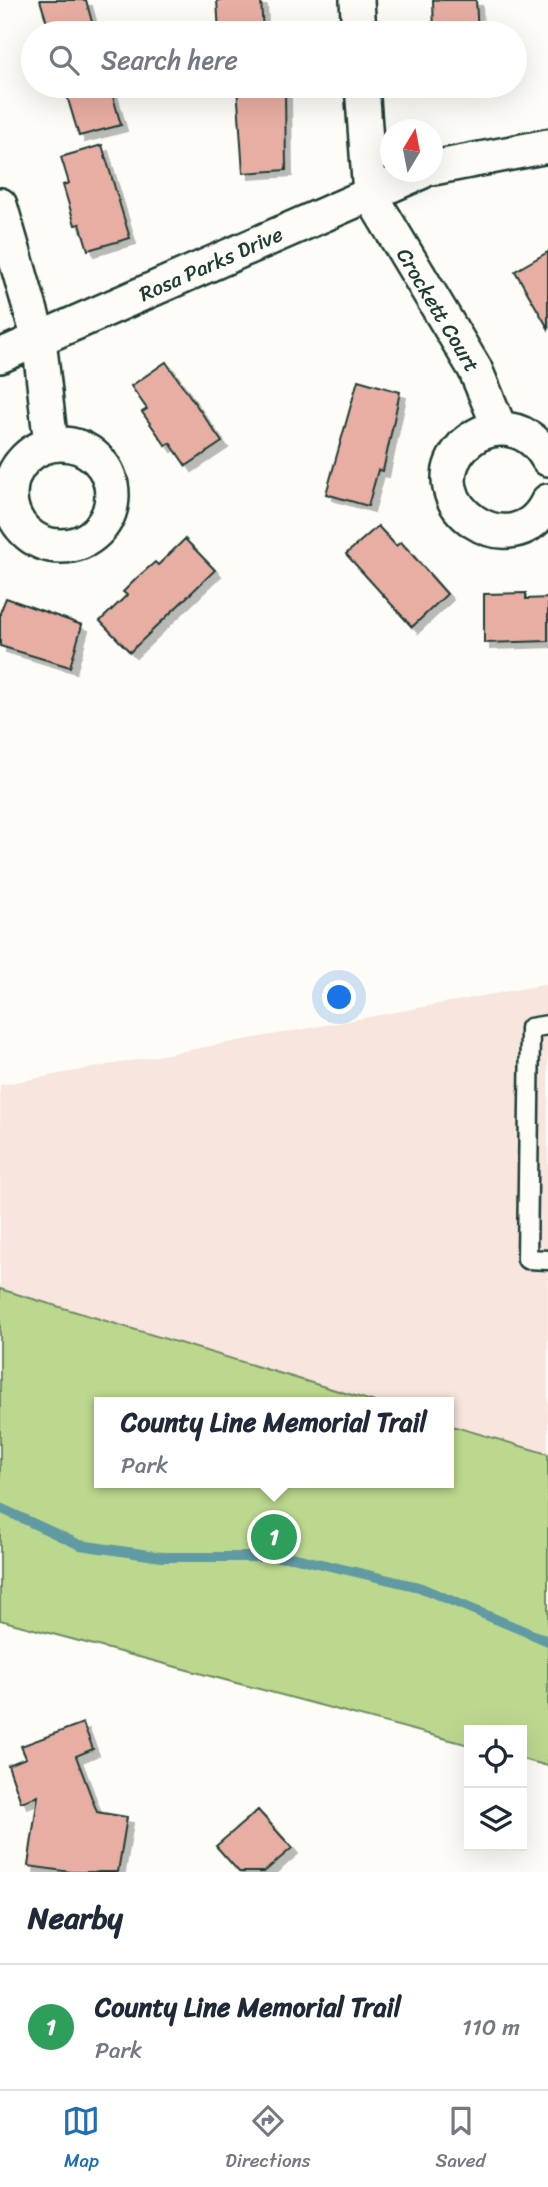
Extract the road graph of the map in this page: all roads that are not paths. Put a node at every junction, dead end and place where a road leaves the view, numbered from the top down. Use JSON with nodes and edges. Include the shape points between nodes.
{"nodes":[{"id":1,"x":357,"y":0,"type":"edge"},
{"id":2,"x":358,"y":21,"type":"edge"},
{"id":3,"x":363,"y":98,"type":"edge"},
{"id":4,"x":548,"y":146,"type":"edge"},
{"id":5,"x":443,"y":166,"type":"edge"},
{"id":6,"x":398,"y":182,"type":"edge"},
{"id":7,"x":370,"y":194,"type":"junction"},
{"id":8,"x":0,"y":205,"type":"edge"},
{"id":9,"x":39,"y":339,"type":"junction"},
{"id":10,"x":0,"y":356,"type":"edge"},
{"id":11,"x":500,"y":429,"type":"junction"},
{"id":12,"x":51,"y":445,"type":"dead end"},
{"id":13,"x":548,"y":459,"type":"edge"},
{"id":14,"x":548,"y":501,"type":"edge"},
{"id":15,"x":548,"y":1025,"type":"edge"},
{"id":16,"x":548,"y":1260,"type":"edge"}],
"edges":[{"from":1,"to":2,"type":"street"},
{"from":3,"to":7,"type":"street"},
{"from":4,"to":5,"type":"street"},
{"from":6,"to":7,"type":"street","name":"Rosa Parks Drive"},
{"from":7,"to":9,"type":"street","name":"Rosa Parks Drive"},
{"from":7,"to":11,"type":"street","name":"Crockett Court","via":[[475,369]]},
{"from":8,"to":9,"type":"street"},
{"from":9,"to":10,"type":"street","name":"Rosa Parks Drive"},
{"from":9,"to":12,"type":"street"},
{"from":11,"to":13,"type":"street","via":[[530,438]]},
{"from":11,"to":14,"type":"street","via":[[483,432],[459,451],[449,482],[461,512],[472,523],[503,532],[533,521]]},
{"from":15,"to":16,"type":"lane","via":[[530,1028],[527,1246],[527,1259]]}]}
